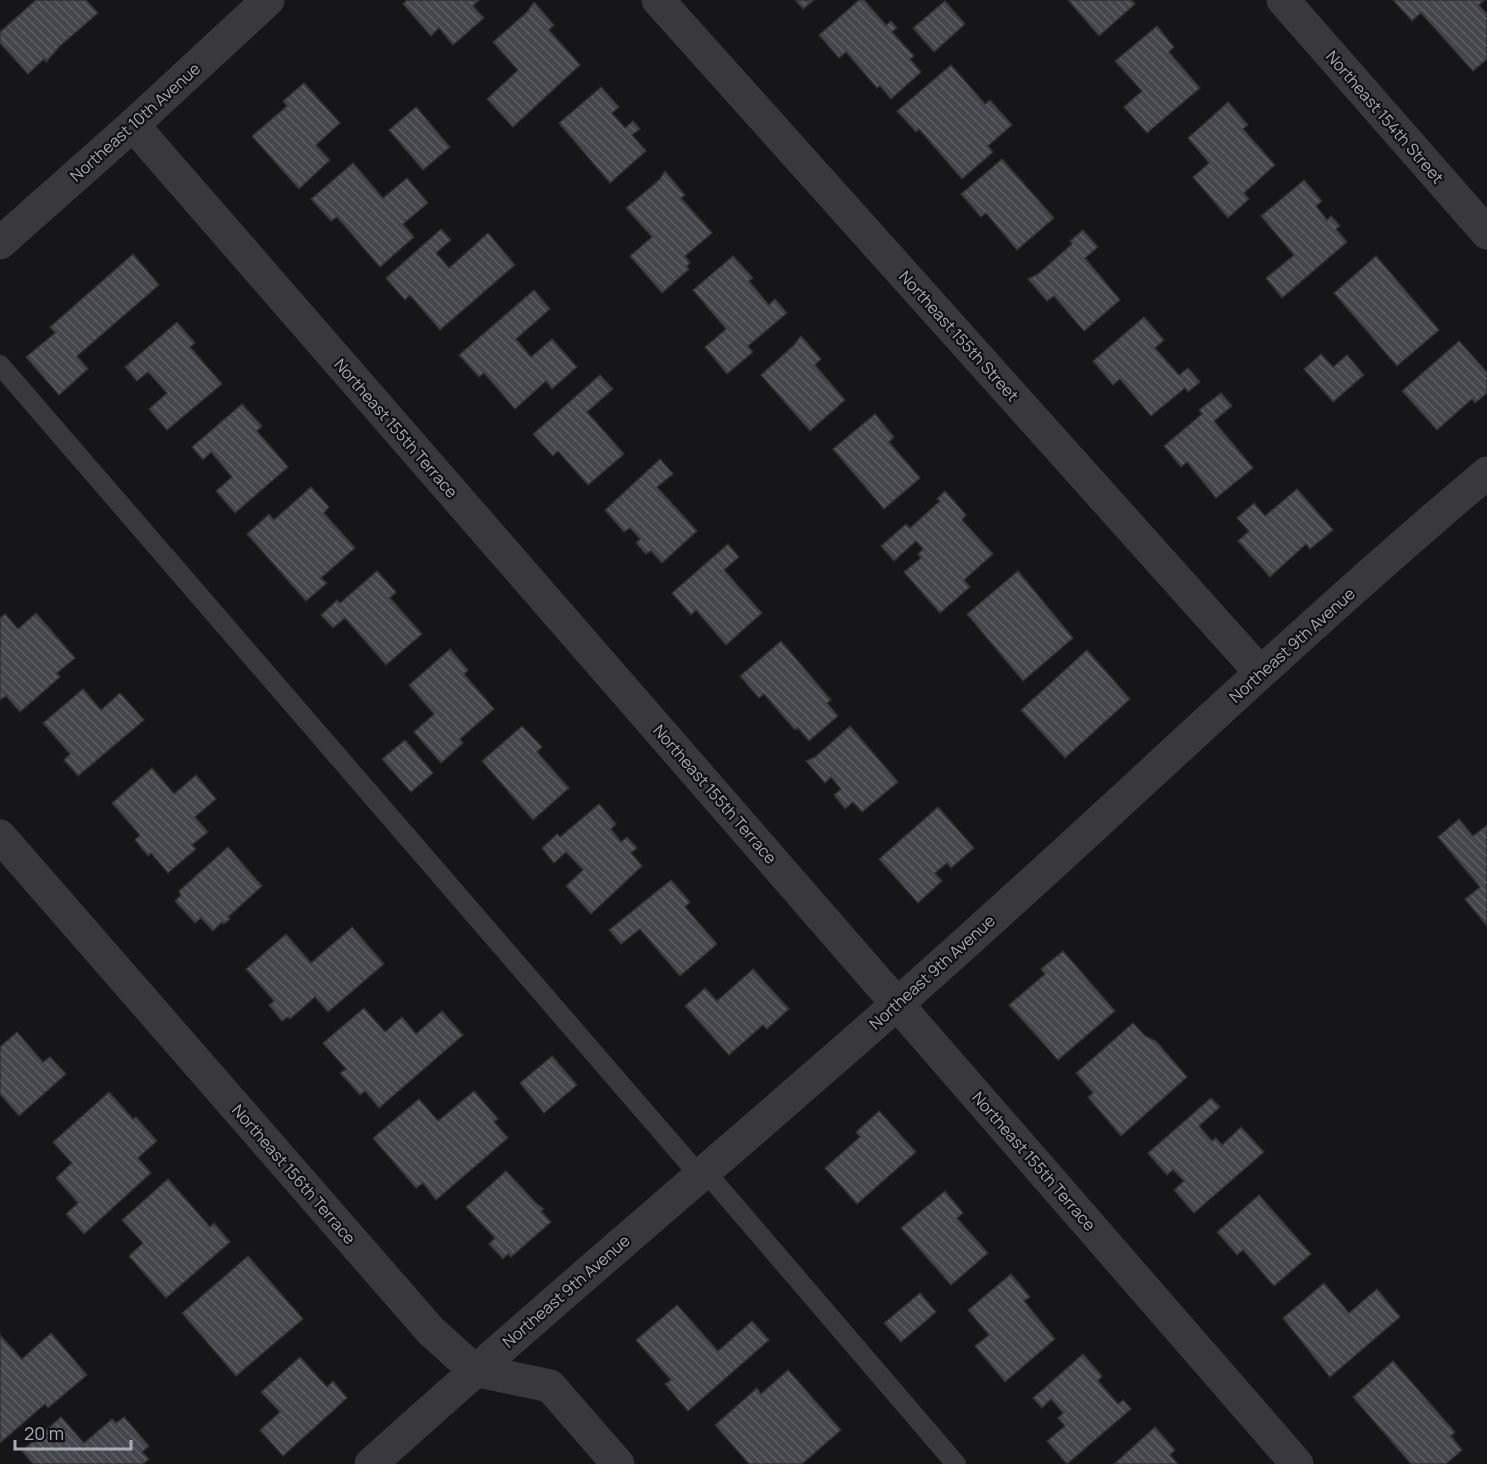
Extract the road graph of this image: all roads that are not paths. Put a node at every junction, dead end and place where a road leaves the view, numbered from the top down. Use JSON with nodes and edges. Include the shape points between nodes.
{"nodes":[{"id":1,"x":268,"y":0,"type":"edge"},
{"id":2,"x":658,"y":0,"type":"edge"},
{"id":3,"x":1283,"y":0,"type":"edge"},
{"id":4,"x":133,"y":125,"type":"junction"},
{"id":5,"x":1487,"y":233,"type":"edge"},
{"id":6,"x":0,"y":243,"type":"edge"},
{"id":7,"x":0,"y":365,"type":"edge"},
{"id":8,"x":1487,"y":473,"type":"edge"},
{"id":9,"x":1260,"y":672,"type":"junction"},
{"id":10,"x":0,"y":836,"type":"edge"},
{"id":11,"x":898,"y":1004,"type":"junction"},
{"id":12,"x":702,"y":1173,"type":"junction"},
{"id":13,"x":474,"y":1370,"type":"junction"},
{"id":14,"x":371,"y":1464,"type":"edge"},
{"id":15,"x":618,"y":1464,"type":"edge"},
{"id":16,"x":956,"y":1464,"type":"edge"},
{"id":17,"x":1297,"y":1464,"type":"edge"}],
"edges":[{"from":1,"to":4,"type":"street","name":"Northeast 10th Avenue"},
{"from":2,"to":9,"type":"street","name":"Northeast 155th Street"},
{"from":3,"to":5,"type":"street","name":"Northeast 154th Street"},
{"from":4,"to":6,"type":"street","name":"Northeast 10th Avenue"},
{"from":4,"to":11,"type":"street","name":"Northeast 155th Terrace"},
{"from":7,"to":12,"type":"lane"},
{"from":8,"to":9,"type":"street","name":"Northeast 9th Avenue"},
{"from":9,"to":11,"type":"street","name":"Northeast 9th Avenue"},
{"from":10,"to":13,"type":"street","name":"Northeast 156th Terrace","via":[[430,1330]]},
{"from":11,"to":12,"type":"street","name":"Northeast 9th Avenue"},
{"from":11,"to":17,"type":"street","name":"Northeast 155th Terrace"},
{"from":12,"to":13,"type":"street","name":"Northeast 9th Avenue"},
{"from":12,"to":16,"type":"lane"},
{"from":13,"to":14,"type":"street","name":"Northeast 9th Avenue"},
{"from":13,"to":15,"type":"street","via":[[550,1386]]}]}
